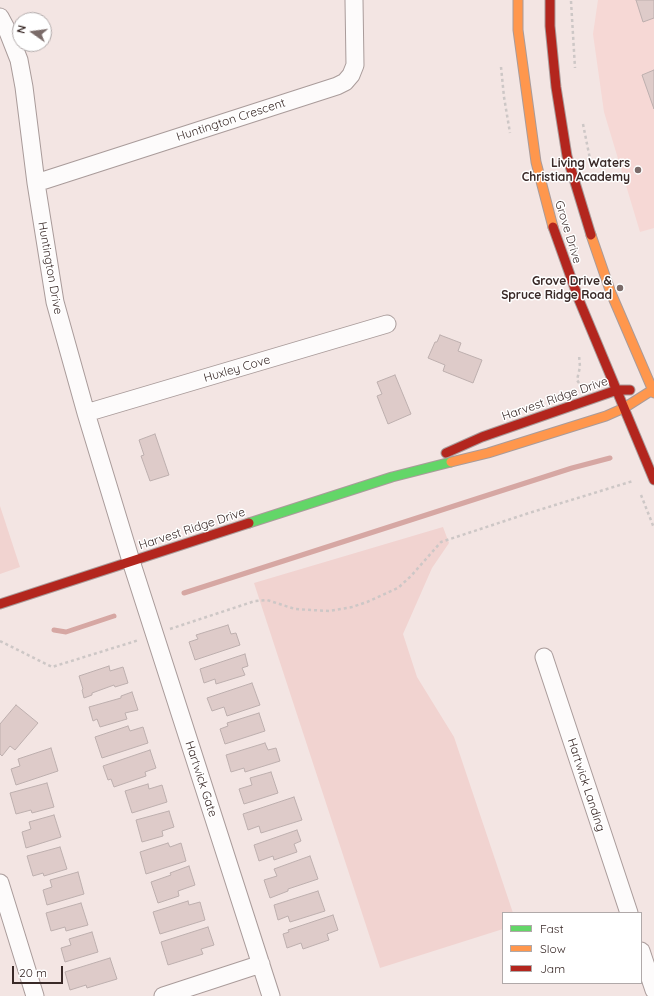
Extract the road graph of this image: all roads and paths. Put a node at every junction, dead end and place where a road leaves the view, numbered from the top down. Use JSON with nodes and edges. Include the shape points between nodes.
{"nodes":[{"id":1,"x":354,"y":0,"type":"edge"},
{"id":2,"x":518,"y":0,"type":"edge"},
{"id":3,"x":550,"y":0,"type":"edge"},
{"id":4,"x":571,"y":0,"type":"edge"},
{"id":5,"x":0,"y":17,"type":"edge"},
{"id":6,"x":576,"y":73,"type":"dead end"},
{"id":7,"x":582,"y":120,"type":"dead end"},
{"id":8,"x":592,"y":165,"type":"dead end"},
{"id":9,"x":36,"y":183,"type":"junction"},
{"id":10,"x":387,"y":324,"type":"dead end"},
{"id":11,"x":616,"y":390,"type":"junction"},
{"id":12,"x":653,"y":391,"type":"edge"},
{"id":13,"x":624,"y":408,"type":"junction"},
{"id":14,"x":86,"y":413,"type":"junction"},
{"id":15,"x":392,"y":477,"type":"junction"},
{"id":16,"x":636,"y":480,"type":"dead end"},
{"id":17,"x":654,"y":480,"type":"edge"},
{"id":18,"x":131,"y":561,"type":"junction"},
{"id":19,"x":0,"y":604,"type":"edge"},
{"id":20,"x":155,"y":634,"type":"junction"},
{"id":21,"x":0,"y":641,"type":"edge"},
{"id":22,"x":544,"y":657,"type":"dead end"},
{"id":23,"x":0,"y":883,"type":"edge"},
{"id":24,"x":628,"y":912,"type":"edge"},
{"id":25,"x":642,"y":954,"type":"edge"},
{"id":26,"x":261,"y":964,"type":"junction"},
{"id":27,"x":654,"y":990,"type":"edge"},
{"id":28,"x":35,"y":996,"type":"edge"},
{"id":29,"x":163,"y":996,"type":"edge"},
{"id":30,"x":271,"y":996,"type":"edge"}],
"edges":[{"from":1,"to":9,"type":"street","name":"Huntington Crescent","via":[[355,65],[345,82]]},
{"from":2,"to":11,"type":"street","name":"Grove Drive","via":[[518,30],[536,162],[553,229]]},
{"from":3,"to":12,"type":"street","name":"Grove Drive","via":[[556,87],[567,156],[608,285]]},
{"from":4,"to":6,"type":"path"},
{"from":5,"to":9,"type":"street","name":"Huntington Drive","via":[[19,60]]},
{"from":7,"to":8,"type":"path"},
{"from":9,"to":14,"type":"street","name":"Huntington Drive","via":[[55,302]]},
{"from":10,"to":14,"type":"street","name":"Huxley Cove"},
{"from":11,"to":12,"type":"street","name":"Harvest Ridge Drive"},
{"from":11,"to":13,"type":"street","name":"Grove Drive"},
{"from":11,"to":15,"type":"street","name":"Harvest Ridge Drive","via":[[482,437]]},
{"from":12,"to":13,"type":"street","name":"Harvest Ridge Drive"},
{"from":13,"to":15,"type":"street","name":"Harvest Ridge Drive","via":[[488,453]]},
{"from":13,"to":17,"type":"street","name":"Grove Drive"},
{"from":14,"to":18,"type":"street","name":"Huntington Drive"},
{"from":15,"to":18,"type":"street","name":"Harvest Ridge Drive"},
{"from":16,"to":20,"type":"path","via":[[441,542],[398,588],[352,607],[311,610],[295,609],[267,600],[255,601]]},
{"from":18,"to":19,"type":"street","name":"Harvest Ridge Drive"},
{"from":18,"to":20,"type":"street","name":"Hartwick Gate"},
{"from":20,"to":21,"type":"path","via":[[52,668]]},
{"from":20,"to":26,"type":"street","name":"Hartwick Gate"},
{"from":22,"to":24,"type":"street","name":"Hartwick Landing"},
{"from":23,"to":28,"type":"street"},
{"from":25,"to":27,"type":"street"},
{"from":26,"to":29,"type":"street"},
{"from":26,"to":30,"type":"street","name":"Hartwick Gate"}]}
